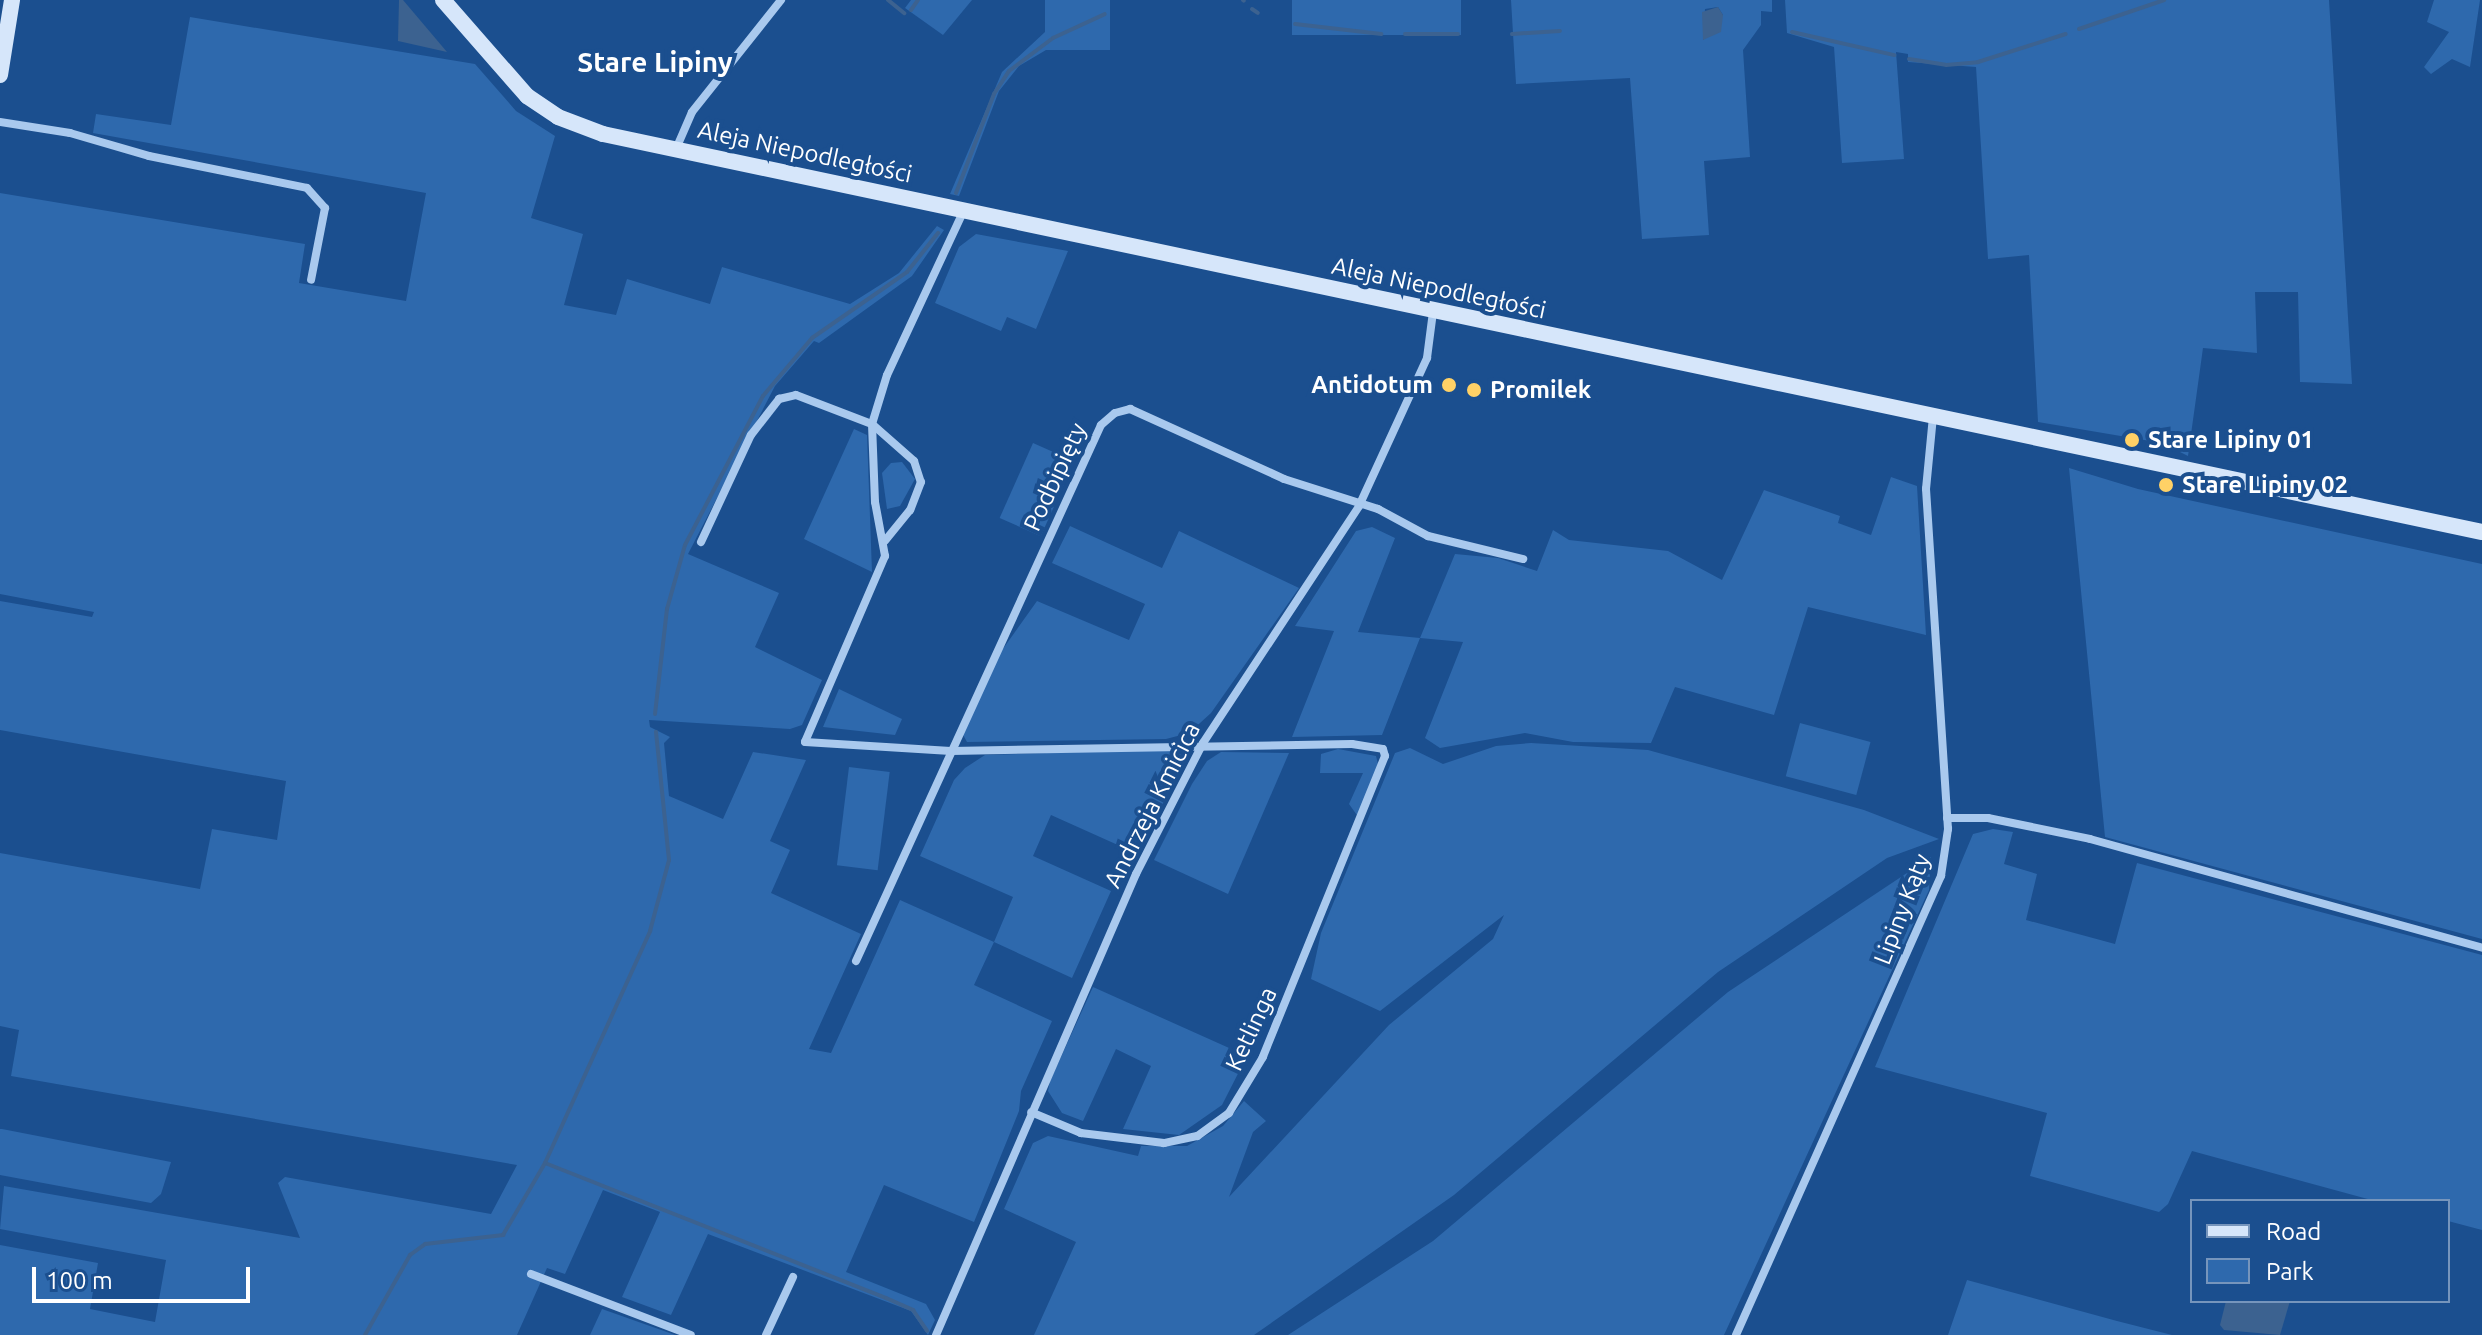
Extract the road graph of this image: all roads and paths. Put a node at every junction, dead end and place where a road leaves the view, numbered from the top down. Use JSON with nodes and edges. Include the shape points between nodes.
{"nodes":[{"id":1,"x":12,"y":0,"type":"edge"},
{"id":2,"x":443,"y":0,"type":"edge"},
{"id":3,"x":781,"y":0,"type":"edge"},
{"id":4,"x":0,"y":75,"type":"edge"},
{"id":5,"x":0,"y":122,"type":"edge"},
{"id":6,"x":675,"y":150,"type":"junction"},
{"id":7,"x":965,"y":210,"type":"junction"},
{"id":8,"x":311,"y":280,"type":"dead end"},
{"id":9,"x":1433,"y":312,"type":"junction"},
{"id":10,"x":1933,"y":416,"type":"junction"},
{"id":11,"x":872,"y":424,"type":"junction"},
{"id":12,"x":1359,"y":506,"type":"junction"},
{"id":13,"x":2478,"y":531,"type":"edge"},
{"id":14,"x":885,"y":541,"type":"junction"},
{"id":15,"x":701,"y":542,"type":"dead end"},
{"id":16,"x":1523,"y":559,"type":"dead end"},
{"id":17,"x":1203,"y":743,"type":"junction"},
{"id":18,"x":951,"y":751,"type":"junction"},
{"id":19,"x":1947,"y":818,"type":"junction"},
{"id":20,"x":2482,"y":948,"type":"edge"},
{"id":21,"x":856,"y":961,"type":"dead end"},
{"id":22,"x":1031,"y":1112,"type":"junction"},
{"id":23,"x":531,"y":1274,"type":"dead end"},
{"id":24,"x":793,"y":1277,"type":"dead end"},
{"id":25,"x":691,"y":1335,"type":"edge"},
{"id":26,"x":766,"y":1335,"type":"edge"},
{"id":27,"x":936,"y":1335,"type":"edge"},
{"id":28,"x":1736,"y":1335,"type":"edge"}],
"edges":[{"from":1,"to":4,"type":"street"},
{"from":2,"to":6,"type":"street","name":"Aleja Niepodległości","via":[[510,81],[543,108],[581,127]]},
{"from":3,"to":6,"type":"street","via":[[692,112]]},
{"from":5,"to":8,"type":"street","via":[[307,188],[325,208]]},
{"from":6,"to":7,"type":"street","name":"Aleja Niepodległości"},
{"from":7,"to":9,"type":"street","name":"Aleja Niepodległości"},
{"from":7,"to":11,"type":"street","via":[[887,375]]},
{"from":9,"to":10,"type":"street","name":"Aleja Niepodległości"},
{"from":9,"to":12,"type":"street","name":"Andrzeja Kmicica","via":[[1427,358]]},
{"from":10,"to":13,"type":"street","name":"Aleja Niepodległości"},
{"from":10,"to":19,"type":"street","name":"Lipiny Kąty","via":[[1926,489]]},
{"from":11,"to":14,"type":"street","via":[[875,502]]},
{"from":11,"to":14,"type":"street","via":[[920,472],[910,510]]},
{"from":11,"to":15,"type":"street","via":[[803,397],[779,399],[751,435]]},
{"from":12,"to":16,"type":"street","name":"Podbipięty","via":[[1378,509],[1428,536]]},
{"from":12,"to":17,"type":"street","name":"Andrzeja Kmicica"},
{"from":12,"to":18,"type":"street","name":"Podbipięty","via":[[1217,451],[1130,409],[1115,413],[1101,425]]},
{"from":14,"to":18,"type":"street","via":[[880,574],[805,742]]},
{"from":17,"to":18,"type":"street"},
{"from":17,"to":22,"type":"street","name":"Andrzeja Kmicica","via":[[1136,874]]},
{"from":17,"to":22,"type":"street","name":"Ketlinga","via":[[1383,749],[1385,766],[1263,1057],[1229,1113],[1197,1136],[1164,1143],[1081,1133]]},
{"from":18,"to":21,"type":"street","name":"Podbipięty"},
{"from":19,"to":20,"type":"street","via":[[1988,818],[2090,839]]},
{"from":19,"to":28,"type":"street","name":"Lipiny Kąty","via":[[1941,876],[1929,908]]},
{"from":22,"to":27,"type":"street","name":"Andrzeja Kmicica"},
{"from":23,"to":25,"type":"street"},
{"from":24,"to":26,"type":"street"}]}
